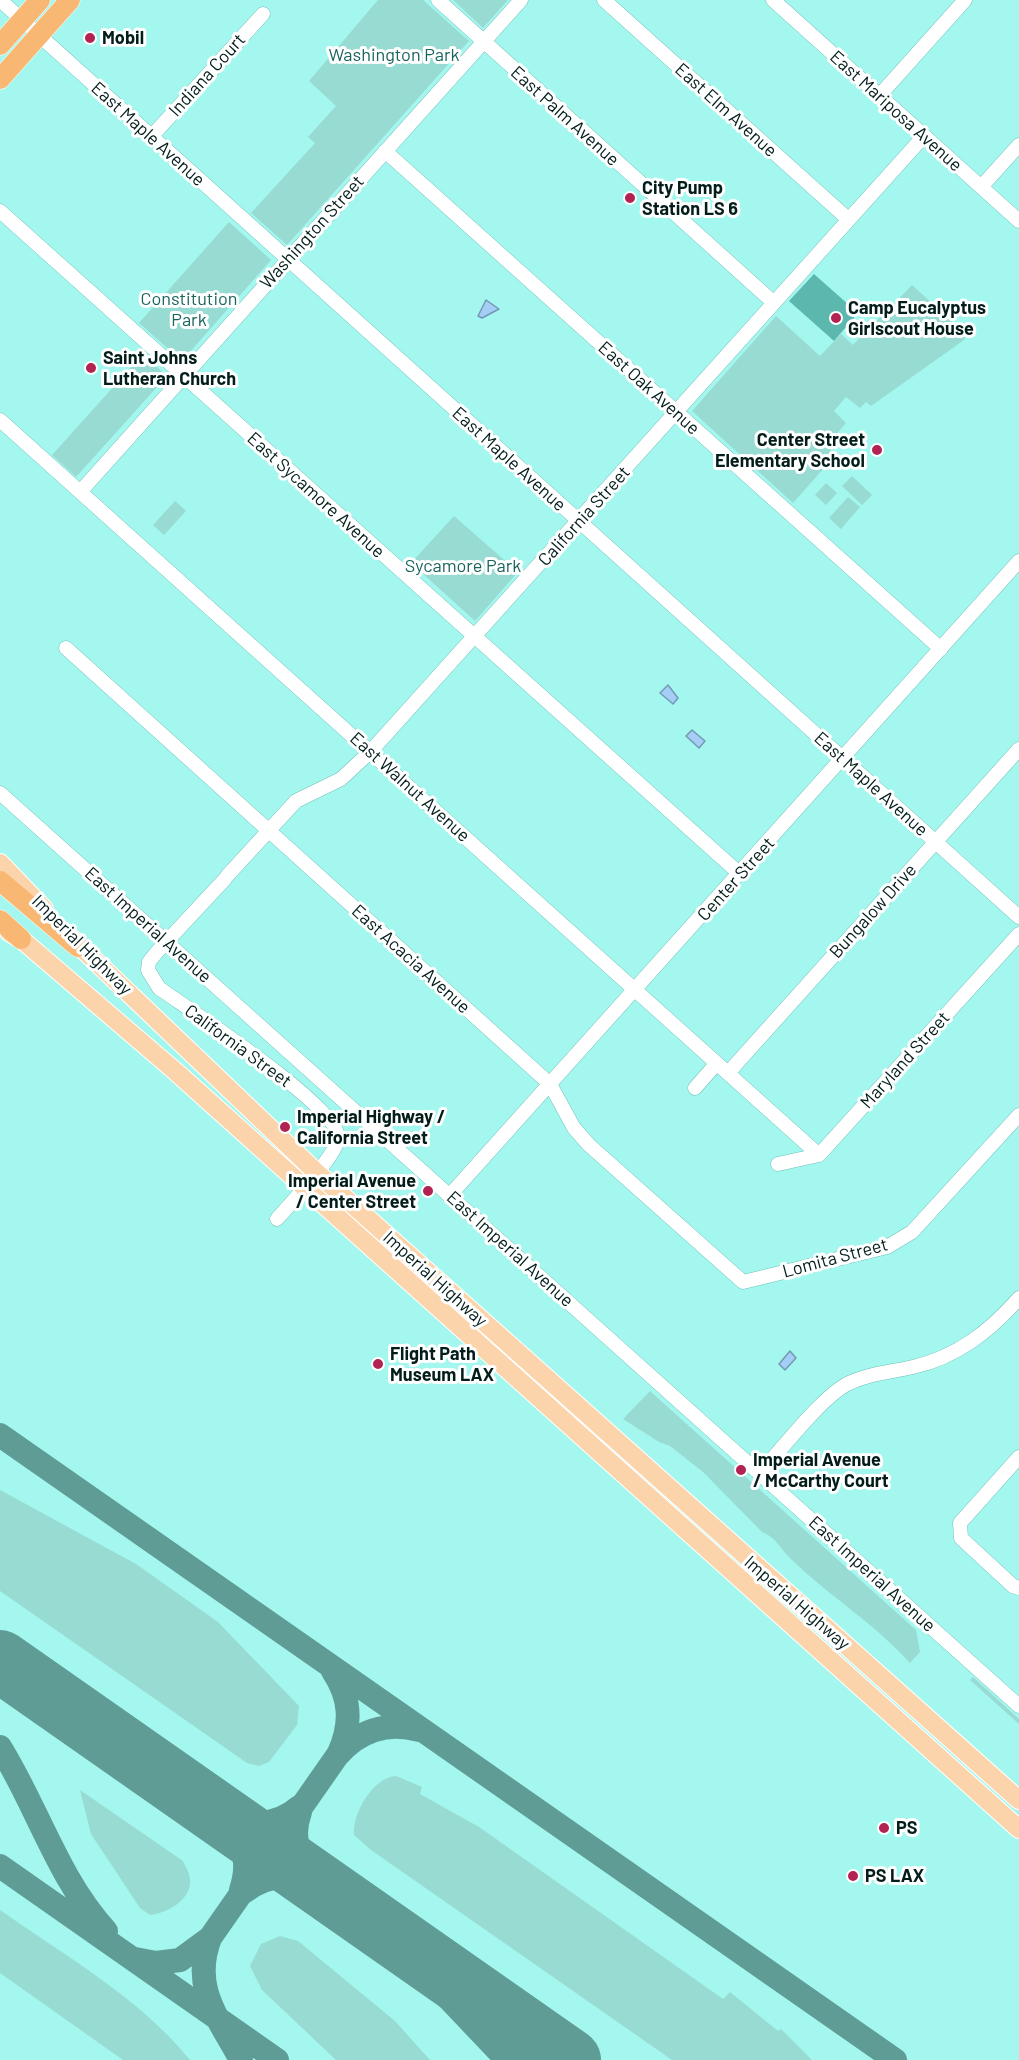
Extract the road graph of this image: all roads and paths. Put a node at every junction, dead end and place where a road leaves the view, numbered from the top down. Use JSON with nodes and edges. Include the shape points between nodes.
{"nodes":[{"id":1,"x":0,"y":0,"type":"edge"},
{"id":2,"x":40,"y":0,"type":"edge"},
{"id":3,"x":70,"y":0,"type":"edge"},
{"id":4,"x":438,"y":0,"type":"edge"},
{"id":5,"x":521,"y":0,"type":"edge"},
{"id":6,"x":604,"y":0,"type":"edge"},
{"id":7,"x":965,"y":0,"type":"edge"},
{"id":8,"x":777,"y":1,"type":"edge"},
{"id":9,"x":263,"y":14,"type":"dead end"},
{"id":10,"x":22,"y":20,"type":"junction"},
{"id":11,"x":38,"y":36,"type":"junction"},
{"id":12,"x":483,"y":42,"type":"junction"},
{"id":13,"x":0,"y":45,"type":"edge"},
{"id":14,"x":0,"y":79,"type":"edge"},
{"id":15,"x":879,"y":96,"type":"junction"},
{"id":16,"x":924,"y":136,"type":"junction"},
{"id":17,"x":151,"y":137,"type":"junction"},
{"id":18,"x":1019,"y":145,"type":"edge"},
{"id":19,"x":385,"y":151,"type":"junction"},
{"id":20,"x":981,"y":187,"type":"junction"},
{"id":21,"x":0,"y":211,"type":"edge"},
{"id":22,"x":848,"y":219,"type":"junction"},
{"id":23,"x":1019,"y":221,"type":"edge"},
{"id":24,"x":288,"y":260,"type":"junction"},
{"id":25,"x":774,"y":303,"type":"junction"},
{"id":26,"x":183,"y":376,"type":"junction"},
{"id":27,"x":676,"y":412,"type":"junction"},
{"id":28,"x":0,"y":420,"type":"edge"},
{"id":29,"x":80,"y":492,"type":"junction"},
{"id":30,"x":579,"y":522,"type":"junction"},
{"id":31,"x":1019,"y":561,"type":"edge"},
{"id":32,"x":475,"y":638,"type":"junction"},
{"id":33,"x":66,"y":648,"type":"dead end"},
{"id":34,"x":941,"y":649,"type":"junction"},
{"id":35,"x":1019,"y":749,"type":"edge"},
{"id":36,"x":371,"y":751,"type":"junction"},
{"id":37,"x":843,"y":759,"type":"junction"},
{"id":38,"x":0,"y":793,"type":"edge"},
{"id":39,"x":267,"y":830,"type":"junction"},
{"id":40,"x":936,"y":842,"type":"junction"},
{"id":41,"x":0,"y":863,"type":"edge"},
{"id":42,"x":740,"y":874,"type":"junction"},
{"id":43,"x":0,"y":881,"type":"edge"},
{"id":44,"x":1019,"y":917,"type":"edge"},
{"id":45,"x":0,"y":920,"type":"edge"},
{"id":46,"x":0,"y":926,"type":"edge"},
{"id":47,"x":1019,"y":934,"type":"edge"},
{"id":48,"x":21,"y":939,"type":"junction"},
{"id":49,"x":166,"y":942,"type":"junction"},
{"id":50,"x":78,"y":947,"type":"junction"},
{"id":51,"x":636,"y":991,"type":"junction"},
{"id":52,"x":716,"y":1064,"type":"junction"},
{"id":53,"x":728,"y":1073,"type":"junction"},
{"id":54,"x":550,"y":1084,"type":"junction"},
{"id":55,"x":695,"y":1088,"type":"dead end"},
{"id":56,"x":1019,"y":1115,"type":"edge"},
{"id":57,"x":819,"y":1155,"type":"junction"},
{"id":58,"x":778,"y":1164,"type":"dead end"},
{"id":59,"x":316,"y":1172,"type":"junction"},
{"id":60,"x":304,"y":1188,"type":"junction"},
{"id":61,"x":450,"y":1195,"type":"junction"},
{"id":62,"x":278,"y":1219,"type":"dead end"},
{"id":63,"x":743,"y":1282,"type":"joint"},
{"id":64,"x":1017,"y":1304,"type":"edge"},
{"id":65,"x":1019,"y":1457,"type":"edge"},
{"id":66,"x":760,"y":1473,"type":"junction"},
{"id":67,"x":710,"y":1526,"type":"junction"},
{"id":68,"x":697,"y":1542,"type":"junction"},
{"id":69,"x":1019,"y":1588,"type":"edge"},
{"id":70,"x":1019,"y":1706,"type":"edge"},
{"id":71,"x":1019,"y":1800,"type":"edge"},
{"id":72,"x":1019,"y":1829,"type":"edge"}],
"edges":[{"from":1,"to":10,"type":"street","name":"East Maple Avenue"},
{"from":2,"to":10,"type":"highway"},
{"from":3,"to":11,"type":"highway"},
{"from":4,"to":12,"type":"street","name":"East Palm Avenue"},
{"from":5,"to":12,"type":"street","name":"Washington Street"},
{"from":6,"to":22,"type":"street","name":"East Elm Avenue"},
{"from":7,"to":15,"type":"street"},
{"from":8,"to":15,"type":"street","name":"East Mariposa Avenue"},
{"from":9,"to":17,"type":"street","name":"Indiana Court"},
{"from":10,"to":11,"type":"street","name":"East Maple Avenue"},
{"from":10,"to":13,"type":"highway"},
{"from":11,"to":14,"type":"highway"},
{"from":11,"to":17,"type":"street","name":"East Maple Avenue"},
{"from":12,"to":19,"type":"street","name":"Washington Street"},
{"from":12,"to":25,"type":"street","name":"East Palm Avenue"},
{"from":15,"to":16,"type":"street","name":"East Mariposa Avenue"},
{"from":16,"to":20,"type":"street","name":"East Mariposa Avenue"},
{"from":16,"to":22,"type":"street","name":"California Street"},
{"from":17,"to":24,"type":"street","name":"East Maple Avenue"},
{"from":18,"to":20,"type":"street"},
{"from":19,"to":24,"type":"street","name":"Washington Street"},
{"from":19,"to":27,"type":"street","name":"East Oak Avenue"},
{"from":20,"to":23,"type":"street","name":"East Mariposa Avenue"},
{"from":21,"to":26,"type":"street","name":"East Sycamore Avenue"},
{"from":22,"to":25,"type":"street","name":"California Street"},
{"from":24,"to":26,"type":"street","name":"Washington Street"},
{"from":24,"to":30,"type":"street","name":"East Maple Avenue"},
{"from":25,"to":27,"type":"street","name":"California Street"},
{"from":26,"to":29,"type":"street","name":"Washington Street"},
{"from":26,"to":32,"type":"street","name":"East Sycamore Avenue"},
{"from":27,"to":30,"type":"street","name":"California Street"},
{"from":27,"to":34,"type":"street","name":"East Oak Avenue"},
{"from":28,"to":29,"type":"street","name":"East Walnut Avenue"},
{"from":29,"to":36,"type":"street","name":"East Walnut Avenue"},
{"from":30,"to":32,"type":"street","name":"California Street"},
{"from":30,"to":37,"type":"street","name":"East Maple Avenue"},
{"from":31,"to":34,"type":"street","name":"Center Street"},
{"from":32,"to":36,"type":"street","name":"California Street"},
{"from":32,"to":42,"type":"street","name":"East Sycamore Avenue"},
{"from":33,"to":39,"type":"street","name":"East Acacia Avenue"},
{"from":34,"to":37,"type":"street","name":"Center Street"},
{"from":35,"to":40,"type":"street","name":"Bungalow Drive"},
{"from":36,"to":39,"type":"street","name":"California Street","via":[[341,779],[296,801]]},
{"from":36,"to":51,"type":"street","name":"East Walnut Avenue"},
{"from":37,"to":40,"type":"street","name":"East Maple Avenue"},
{"from":37,"to":42,"type":"street","name":"Center Street"},
{"from":38,"to":49,"type":"street","name":"East Imperial Avenue"},
{"from":39,"to":49,"type":"street","name":"California Street"},
{"from":39,"to":54,"type":"street","name":"East Acacia Avenue"},
{"from":40,"to":44,"type":"street","name":"East Maple Avenue"},
{"from":40,"to":53,"type":"street","name":"Bungalow Drive"},
{"from":41,"to":50,"type":"main road","name":"Imperial Highway"},
{"from":42,"to":51,"type":"street","name":"Center Street"},
{"from":43,"to":50,"type":"highway"},
{"from":45,"to":48,"type":"highway"},
{"from":46,"to":48,"type":"main road","name":"Imperial Highway"},
{"from":47,"to":57,"type":"street","name":"Maryland Street"},
{"from":48,"to":60,"type":"main road","name":"Imperial Highway"},
{"from":49,"to":59,"type":"street","name":"California Street","via":[[149,962],[147,970],[153,983],[301,1091],[335,1125],[336,1144]]},
{"from":49,"to":61,"type":"street","name":"East Imperial Avenue"},
{"from":50,"to":59,"type":"main road","name":"Imperial Highway"},
{"from":51,"to":52,"type":"street","name":"East Walnut Avenue"},
{"from":51,"to":54,"type":"street","name":"Center Street"},
{"from":52,"to":53,"type":"street","name":"East Walnut Avenue"},
{"from":52,"to":55,"type":"street"},
{"from":53,"to":57,"type":"street","name":"East Walnut Avenue"},
{"from":54,"to":61,"type":"street","name":"Center Street"},
{"from":54,"to":63,"type":"street","name":"East Acacia Avenue","via":[[574,1128],[589,1145]]},
{"from":56,"to":63,"type":"street","name":"Lomita Street","via":[[912,1232],[887,1247]]},
{"from":57,"to":58,"type":"street"},
{"from":59,"to":60,"type":"street","name":"California Street"},
{"from":59,"to":67,"type":"main road","name":"Imperial Highway"},
{"from":60,"to":62,"type":"street","name":"California Street"},
{"from":60,"to":68,"type":"main road","name":"Imperial Highway"},
{"from":61,"to":66,"type":"street","name":"East Imperial Avenue"},
{"from":64,"to":66,"type":"street","via":[[967,1346],[918,1366],[847,1384],[832,1395]]},
{"from":65,"to":69,"type":"street","via":[[960,1523],[958,1532]]},
{"from":66,"to":70,"type":"street","name":"East Imperial Avenue"},
{"from":67,"to":68,"type":"main road"},
{"from":67,"to":71,"type":"main road","name":"Imperial Highway"},
{"from":68,"to":72,"type":"main road","name":"Imperial Highway"}]}
